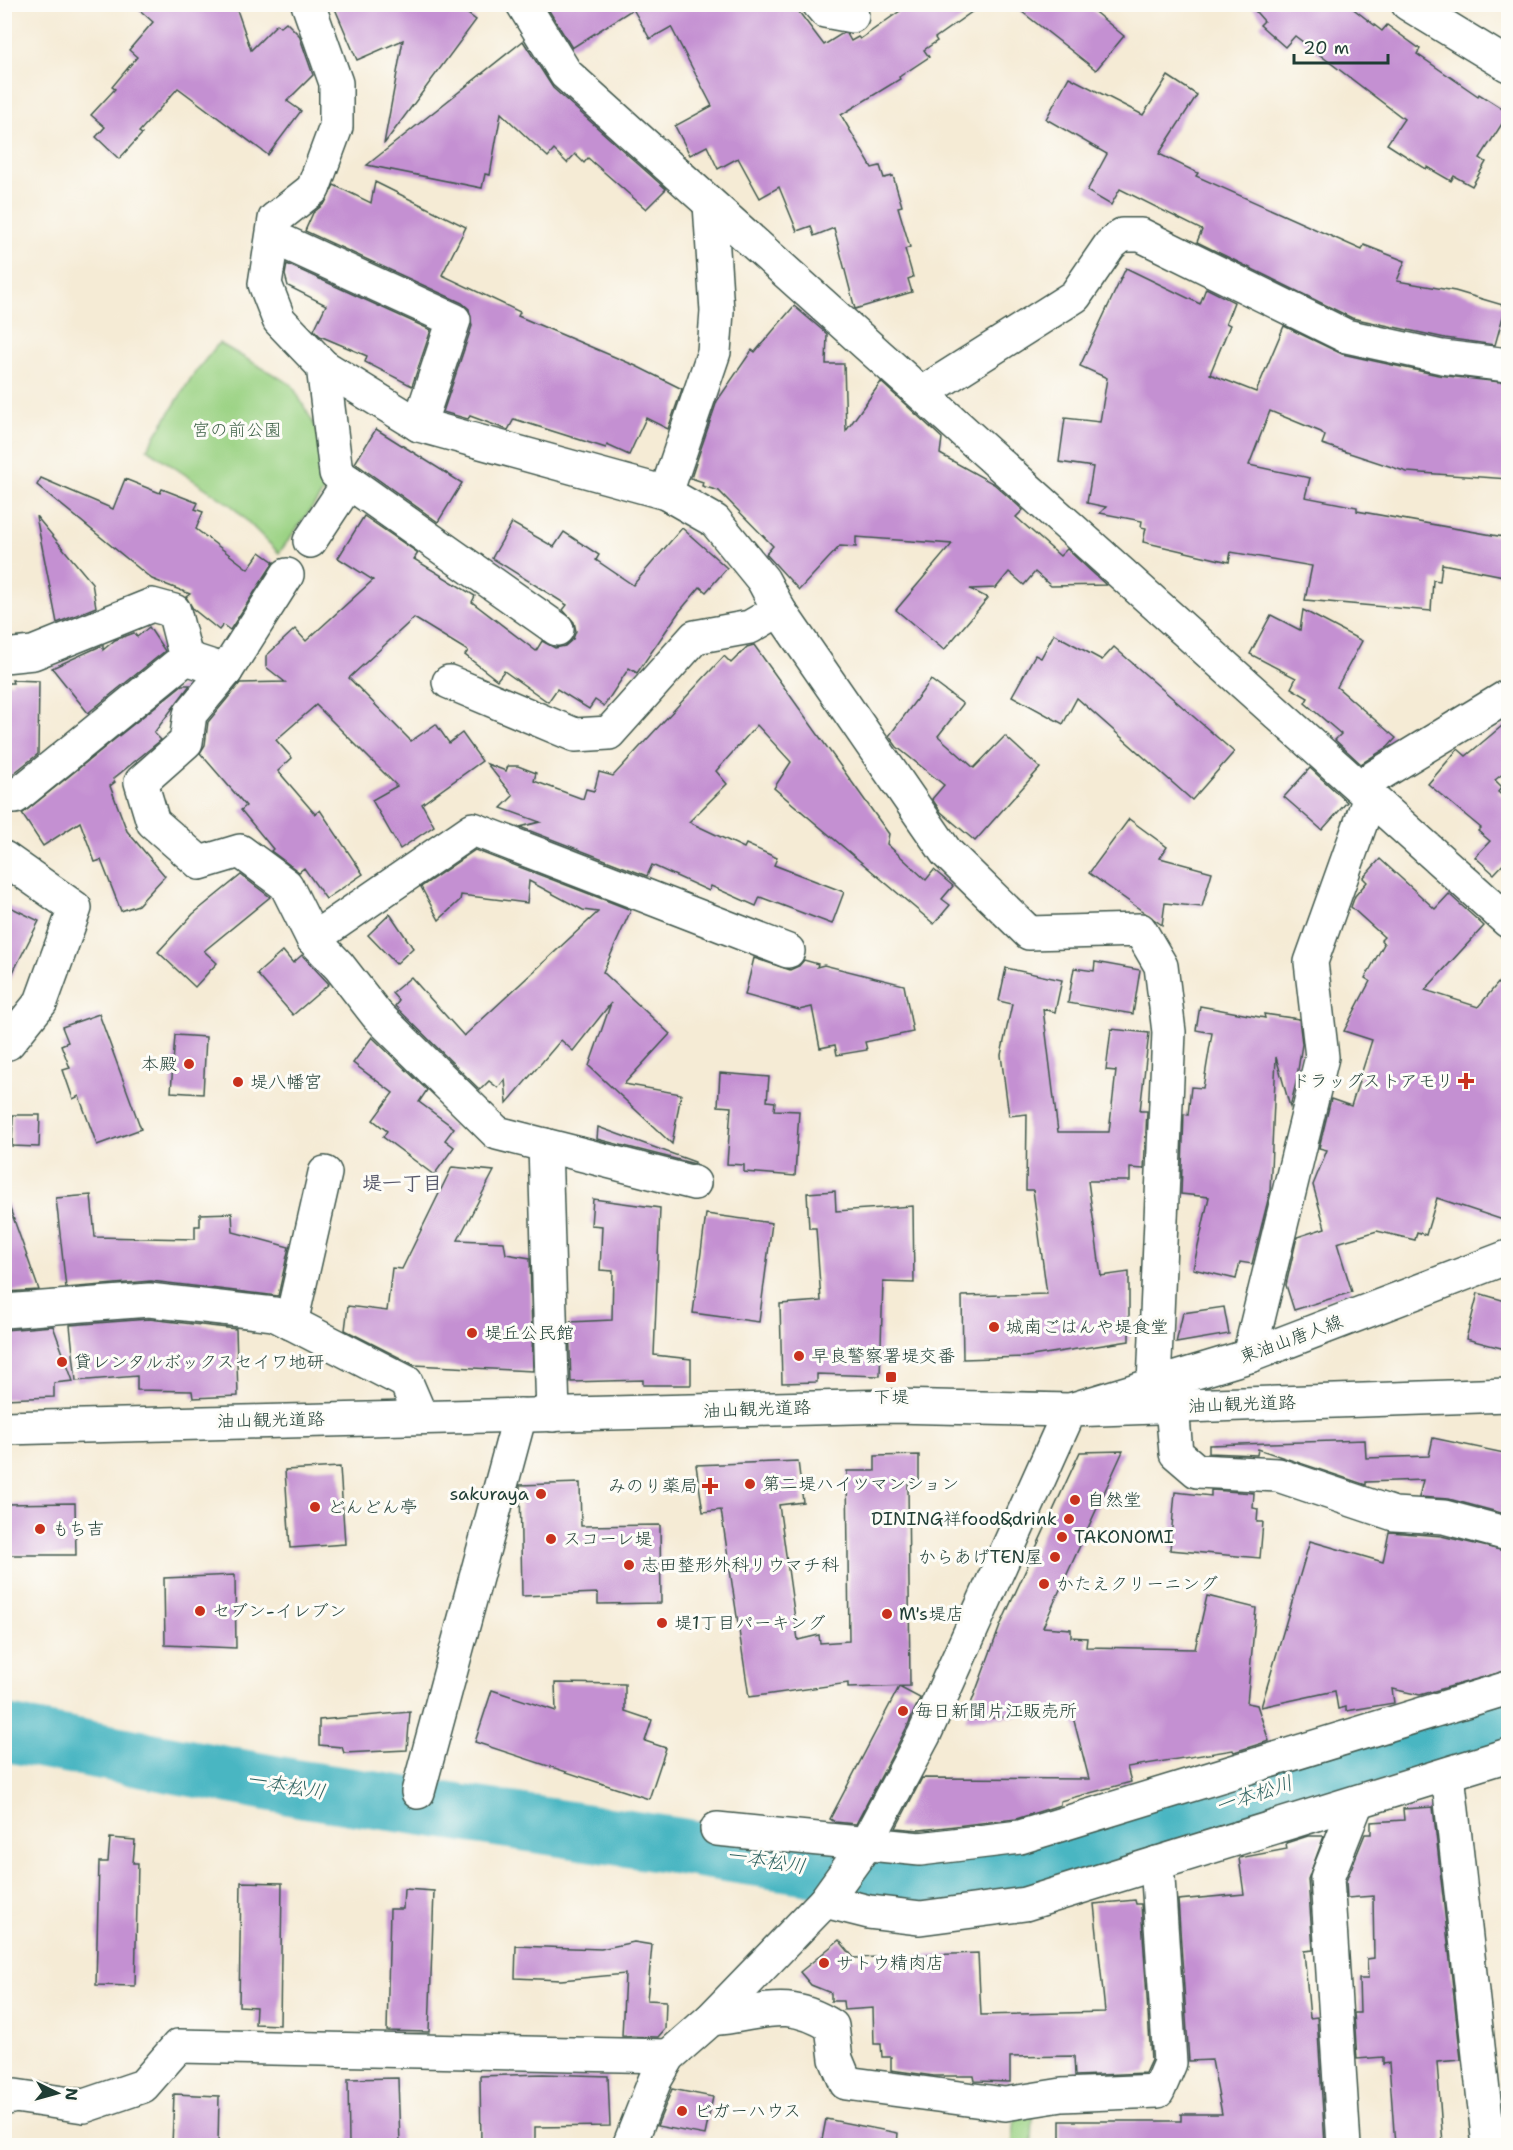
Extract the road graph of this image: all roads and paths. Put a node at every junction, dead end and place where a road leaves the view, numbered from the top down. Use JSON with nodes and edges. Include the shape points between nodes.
{"nodes":[{"id":1,"x":308,"y":4,"type":"edge"},
{"id":2,"x":523,"y":4,"type":"edge"},
{"id":3,"x":819,"y":4,"type":"edge"},
{"id":4,"x":1407,"y":4,"type":"edge"},
{"id":5,"x":852,"y":16,"type":"dead end"},
{"id":6,"x":1509,"y":65,"type":"edge"},
{"id":7,"x":710,"y":204,"type":"junction"},
{"id":8,"x":273,"y":237,"type":"junction"},
{"id":9,"x":1509,"y":365,"type":"edge"},
{"id":10,"x":323,"y":366,"type":"junction"},
{"id":11,"x":922,"y":393,"type":"junction"},
{"id":12,"x":419,"y":425,"type":"junction"},
{"id":13,"x":349,"y":482,"type":"junction"},
{"id":14,"x":666,"y":493,"type":"junction"},
{"id":15,"x":310,"y":541,"type":"dead end"},
{"id":16,"x":287,"y":575,"type":"dead end"},
{"id":17,"x":779,"y":610,"type":"junction"},
{"id":18,"x":557,"y":629,"type":"dead end"},
{"id":19,"x":4,"y":656,"type":"edge"},
{"id":20,"x":186,"y":658,"type":"junction"},
{"id":21,"x":226,"y":671,"type":"junction"},
{"id":22,"x":449,"y":682,"type":"dead end"},
{"id":23,"x":1509,"y":696,"type":"edge"},
{"id":24,"x":1365,"y":792,"type":"junction"},
{"id":25,"x":15,"y":797,"type":"dead end"},
{"id":26,"x":4,"y":858,"type":"edge"},
{"id":27,"x":1509,"y":921,"type":"edge"},
{"id":28,"x":313,"y":939,"type":"junction"},
{"id":29,"x":788,"y":951,"type":"dead end"},
{"id":30,"x":4,"y":1042,"type":"edge"},
{"id":31,"x":545,"y":1145,"type":"junction"},
{"id":32,"x":326,"y":1173,"type":"dead end"},
{"id":33,"x":694,"y":1183,"type":"dead end"},
{"id":34,"x":1509,"y":1257,"type":"edge"},
{"id":35,"x":4,"y":1311,"type":"edge"},
{"id":36,"x":291,"y":1323,"type":"junction"},
{"id":37,"x":1249,"y":1356,"type":"junction"},
{"id":38,"x":1163,"y":1395,"type":"junction"},
{"id":39,"x":1509,"y":1395,"type":"edge"},
{"id":40,"x":1071,"y":1410,"type":"junction"},
{"id":41,"x":553,"y":1414,"type":"junction"},
{"id":42,"x":520,"y":1415,"type":"junction"},
{"id":43,"x":422,"y":1417,"type":"junction"},
{"id":44,"x":4,"y":1428,"type":"edge"},
{"id":45,"x":1509,"y":1534,"type":"edge"},
{"id":46,"x":1509,"y":1688,"type":"edge"},
{"id":47,"x":1509,"y":1755,"type":"edge"},
{"id":48,"x":1448,"y":1774,"type":"junction"},
{"id":49,"x":418,"y":1792,"type":"dead end"},
{"id":50,"x":1357,"y":1802,"type":"junction"},
{"id":51,"x":717,"y":1829,"type":"dead end"},
{"id":52,"x":862,"y":1849,"type":"junction"},
{"id":53,"x":1157,"y":1863,"type":"junction"},
{"id":54,"x":830,"y":1894,"type":"junction"},
{"id":55,"x":711,"y":2019,"type":"junction"},
{"id":56,"x":669,"y":2056,"type":"junction"},
{"id":57,"x":4,"y":2099,"type":"edge"},
{"id":58,"x":629,"y":2145,"type":"edge"},
{"id":59,"x":1344,"y":2145,"type":"edge"},
{"id":60,"x":1489,"y":2145,"type":"edge"}],
"edges":[{"from":1,"to":8,"type":"street","via":[[336,83],[336,127],[313,189],[275,219]]},
{"from":2,"to":7,"type":"street","via":[[566,74]]},
{"from":3,"to":5,"type":"street","via":[[825,11]]},
{"from":4,"to":6,"type":"street"},
{"from":7,"to":11,"type":"street"},
{"from":7,"to":14,"type":"street","via":[[717,311],[714,352]]},
{"from":8,"to":10,"type":"street","via":[[265,284],[279,320]]},
{"from":8,"to":12,"type":"street","via":[[454,320]]},
{"from":9,"to":11,"type":"street","via":[[1442,357],[1346,336],[1140,235],[1122,235],[1110,245],[1076,296]]},
{"from":10,"to":12,"type":"street"},
{"from":10,"to":13,"type":"street","via":[[336,473]]},
{"from":11,"to":24,"type":"street"},
{"from":12,"to":14,"type":"street"},
{"from":13,"to":15,"type":"street"},
{"from":13,"to":18,"type":"street"},
{"from":14,"to":17,"type":"street","via":[[716,521],[763,580]]},
{"from":16,"to":21,"type":"street"},
{"from":17,"to":22,"type":"street","via":[[750,627],[695,637],[609,733],[575,735]]},
{"from":17,"to":38,"type":"street","via":[[946,852],[1029,933],[1140,930],[1161,966],[1169,1032]]},
{"from":19,"to":20,"type":"street","via":[[33,653],[152,605],[174,610]]},
{"from":20,"to":21,"type":"street"},
{"from":20,"to":25,"type":"street"},
{"from":21,"to":28,"type":"street","via":[[190,714],[186,742],[141,782],[153,822],[200,863],[240,851],[286,885]]},
{"from":23,"to":24,"type":"street"},
{"from":24,"to":27,"type":"street"},
{"from":24,"to":37,"type":"street","via":[[1311,962],[1322,1057]]},
{"from":26,"to":30,"type":"street","via":[[75,908],[41,1002]]},
{"from":28,"to":29,"type":"street","via":[[473,829]]},
{"from":28,"to":31,"type":"street","via":[[377,1015],[496,1133]]},
{"from":31,"to":33,"type":"street"},
{"from":31,"to":41,"type":"street"},
{"from":32,"to":36,"type":"street"},
{"from":34,"to":37,"type":"street","name":"東油山唐人線"},
{"from":35,"to":36,"type":"street","via":[[149,1300],[274,1314]]},
{"from":36,"to":43,"type":"street","via":[[406,1382]]},
{"from":37,"to":38,"type":"street","name":"東油山唐人線"},
{"from":38,"to":39,"type":"street","name":"油山観光道路"},
{"from":38,"to":40,"type":"street","name":"東油山唐人線"},
{"from":38,"to":45,"type":"street","via":[[1176,1453],[1197,1471],[1278,1475],[1394,1514],[1444,1517]]},
{"from":40,"to":41,"type":"street","name":"油山観光道路","via":[[892,1406]]},
{"from":40,"to":52,"type":"street","via":[[924,1735]]},
{"from":41,"to":42,"type":"street","name":"油山観光道路"},
{"from":42,"to":43,"type":"street","name":"油山観光道路"},
{"from":42,"to":49,"type":"street"},
{"from":43,"to":44,"type":"street","name":"油山観光道路"},
{"from":46,"to":52,"type":"street","via":[[1020,1837],[920,1849]]},
{"from":47,"to":48,"type":"street"},
{"from":48,"to":50,"type":"street"},
{"from":48,"to":60,"type":"street"},
{"from":50,"to":53,"type":"street"},
{"from":50,"to":59,"type":"street","via":[[1327,1878]]},
{"from":51,"to":52,"type":"street"},
{"from":52,"to":54,"type":"street"},
{"from":53,"to":54,"type":"street","via":[[1025,1904],[920,1918],[869,1912]]},
{"from":53,"to":55,"type":"street","via":[[1170,2063],[1158,2091],[1062,2095],[1005,2104],[846,2083],[836,2059],[832,2026],[812,2014],[791,2008]]},
{"from":54,"to":55,"type":"street"},
{"from":55,"to":56,"type":"street"},
{"from":56,"to":57,"type":"street","via":[[178,2046],[143,2086],[84,2106],[15,2096]]},
{"from":56,"to":58,"type":"street"}]}
